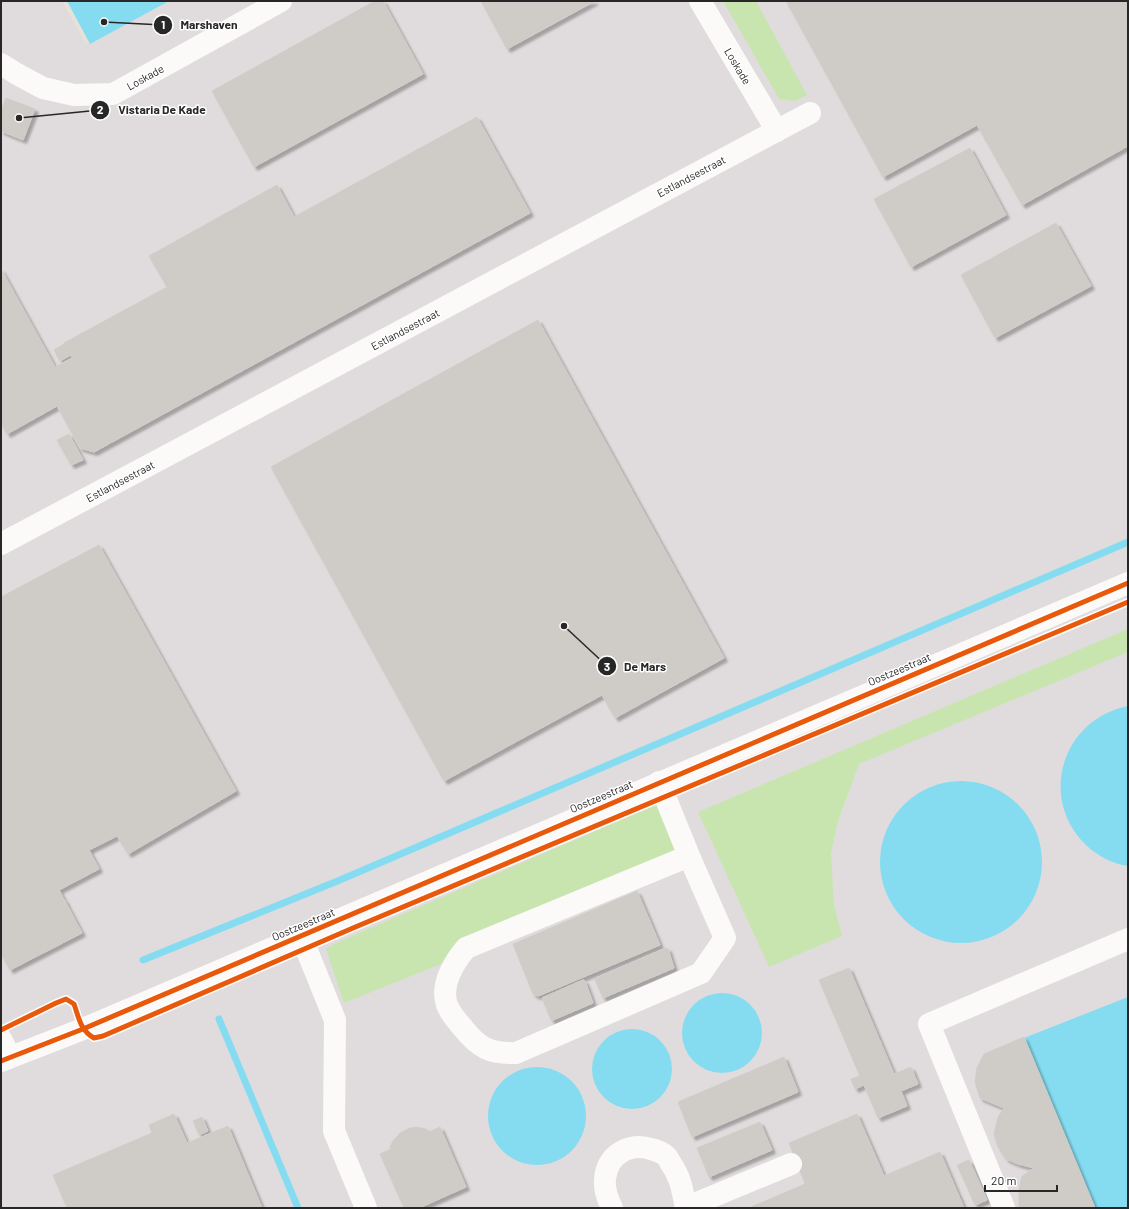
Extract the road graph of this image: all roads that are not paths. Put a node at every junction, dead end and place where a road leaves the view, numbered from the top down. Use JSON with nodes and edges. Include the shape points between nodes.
{"nodes":[{"id":1,"x":281,"y":1,"type":"edge"},
{"id":2,"x":700,"y":1,"type":"edge"},
{"id":3,"x":1,"y":64,"type":"edge"},
{"id":4,"x":810,"y":113,"type":"dead end"},
{"id":5,"x":777,"y":131,"type":"junction"},
{"id":6,"x":1,"y":544,"type":"edge"},
{"id":7,"x":1128,"y":582,"type":"edge"},
{"id":8,"x":659,"y":782,"type":"junction"},
{"id":9,"x":689,"y":856,"type":"junction"},
{"id":10,"x":301,"y":936,"type":"junction"},
{"id":11,"x":1128,"y":939,"type":"edge"},
{"id":12,"x":4,"y":1052,"type":"edge"},
{"id":13,"x":791,"y":1164,"type":"dead end"},
{"id":14,"x":366,"y":1208,"type":"edge"},
{"id":15,"x":612,"y":1208,"type":"edge"},
{"id":16,"x":686,"y":1208,"type":"edge"},
{"id":17,"x":1004,"y":1208,"type":"edge"}],
"edges":[{"from":1,"to":3,"type":"street","name":"Loskade","via":[[113,94],[74,95],[43,88]]},
{"from":2,"to":5,"type":"street","name":"Loskade"},
{"from":4,"to":5,"type":"street","name":"Estlandsestraat"},
{"from":5,"to":6,"type":"street","name":"Estlandsestraat"},
{"from":7,"to":8,"type":"street","name":"Oostzeestraat"},
{"from":8,"to":9,"type":"street"},
{"from":8,"to":10,"type":"street","name":"Oostzeestraat"},
{"from":9,"to":9,"type":"street","via":[[466,948],[453,966],[447,982],[447,1004],[454,1017],[480,1045],[497,1053],[516,1052],[701,973],[725,938]]},
{"from":10,"to":12,"type":"street","name":"Oostzeestraat","via":[[83,1029]]},
{"from":10,"to":14,"type":"street","via":[[335,1020],[334,1131]]},
{"from":11,"to":17,"type":"street","via":[[929,1024]]},
{"from":13,"to":16,"type":"street"},
{"from":15,"to":16,"type":"street","via":[[604,1180],[607,1168],[612,1158],[632,1146],[644,1147],[665,1155],[679,1177]]}]}
